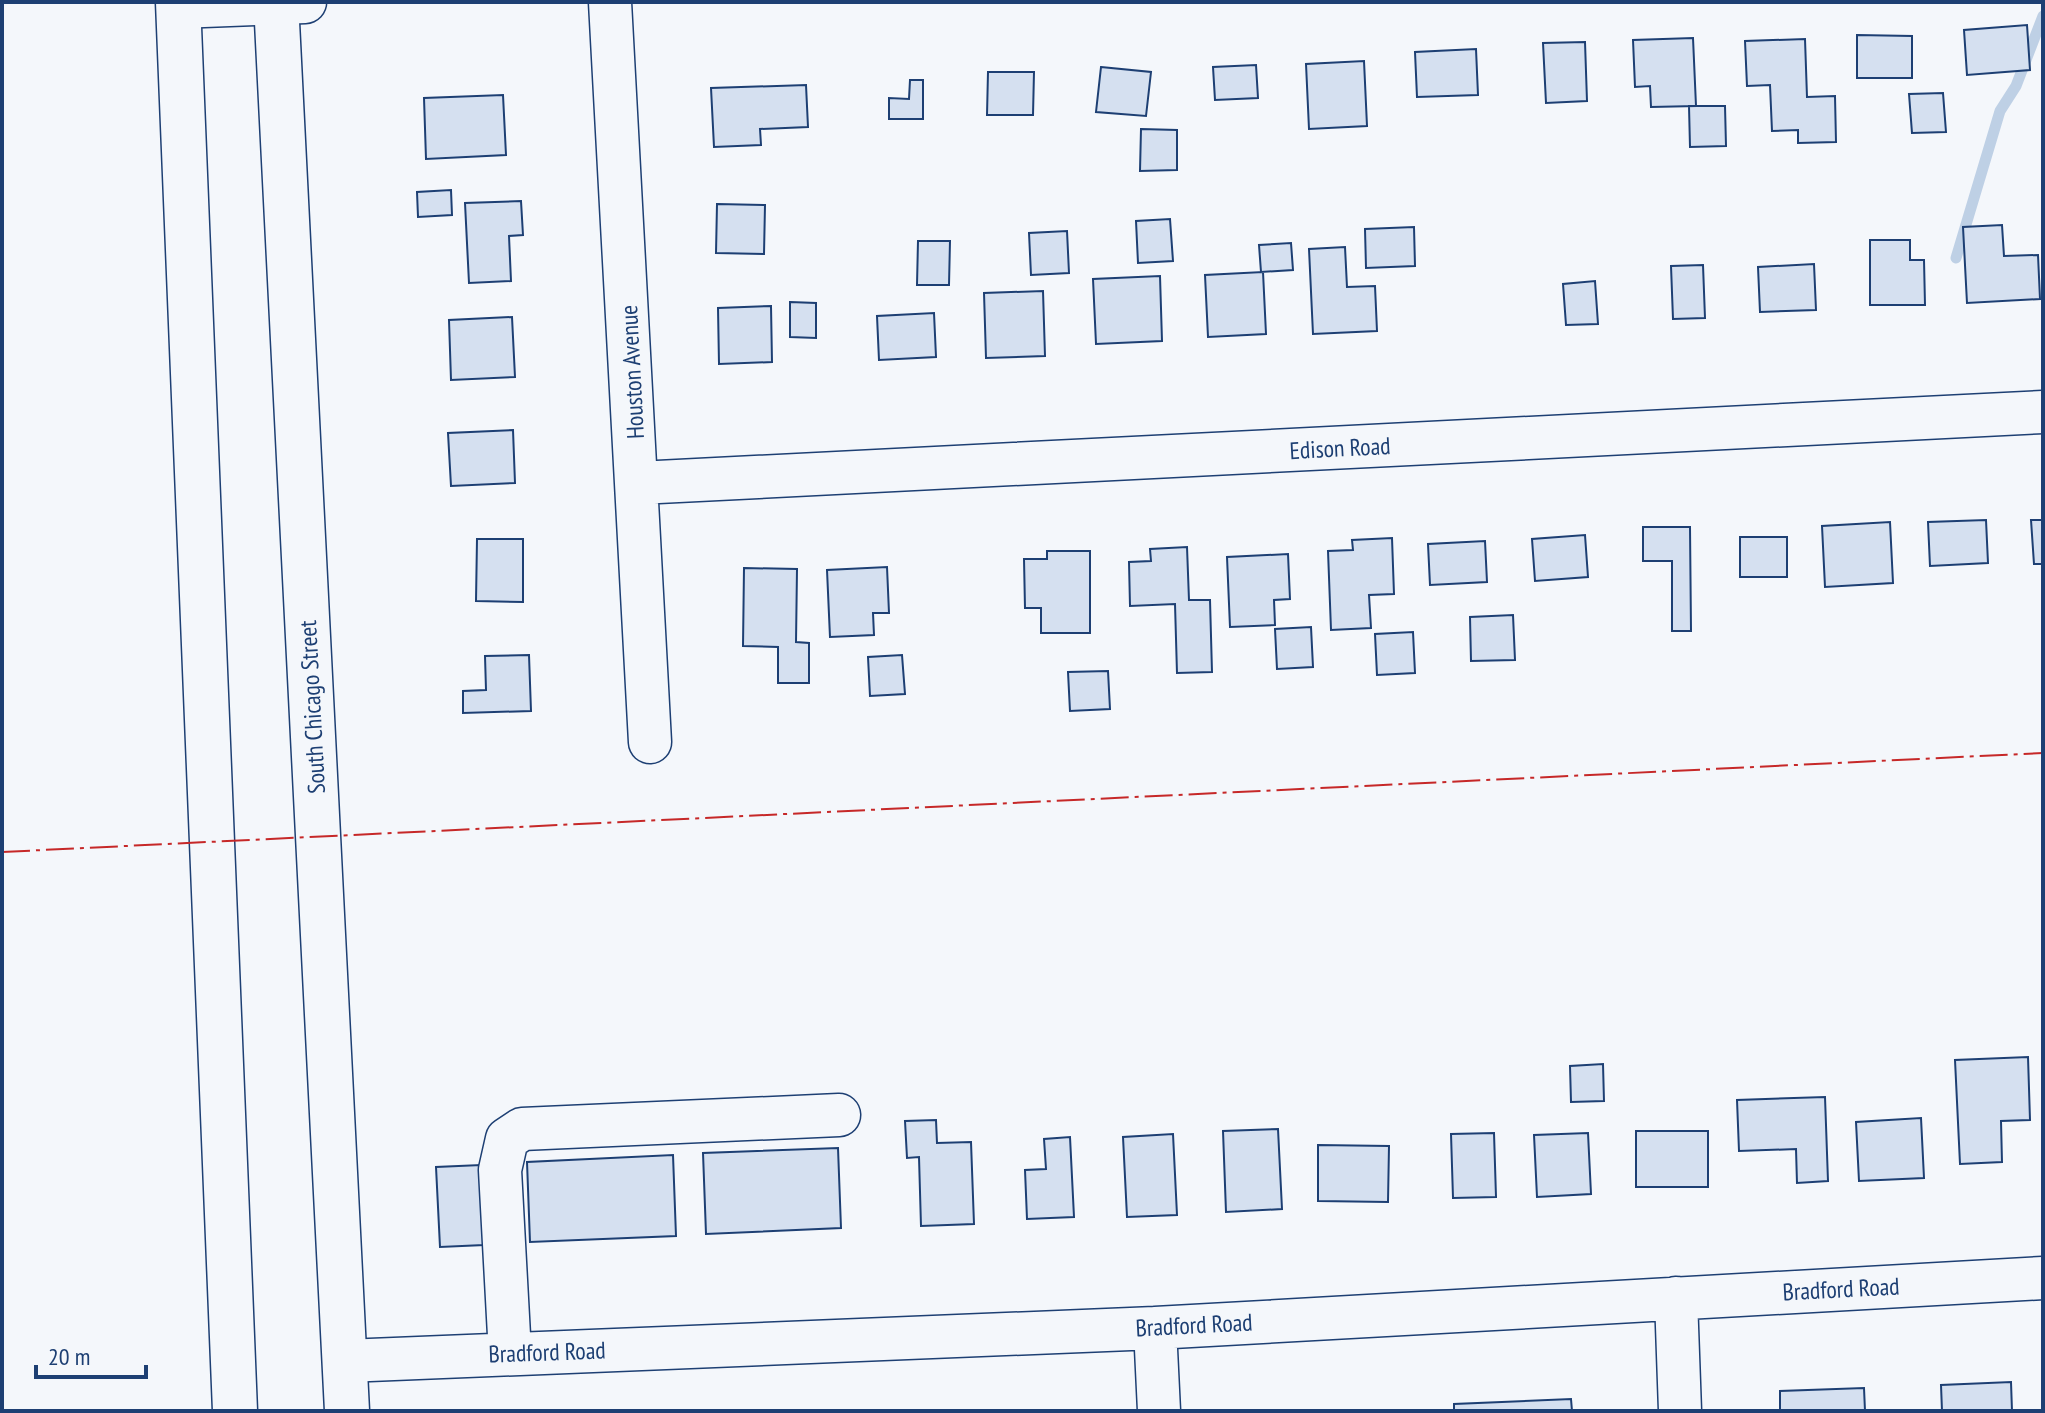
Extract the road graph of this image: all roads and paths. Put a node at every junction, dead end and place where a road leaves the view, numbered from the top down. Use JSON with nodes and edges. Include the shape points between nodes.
{"nodes":[{"id":1,"x":286,"y":2,"type":"edge"},
{"id":2,"x":610,"y":2,"type":"edge"},
{"id":3,"x":178,"y":5,"type":"edge"},
{"id":4,"x":2043,"y":412,"type":"edge"},
{"id":5,"x":638,"y":483,"type":"junction"},
{"id":6,"x":650,"y":742,"type":"dead end"},
{"id":7,"x":839,"y":1115,"type":"dead end"},
{"id":8,"x":2043,"y":1278,"type":"edge"},
{"id":9,"x":1676,"y":1298,"type":"junction"},
{"id":10,"x":1155,"y":1328,"type":"junction"},
{"id":11,"x":510,"y":1354,"type":"junction"},
{"id":12,"x":345,"y":1361,"type":"junction"},
{"id":13,"x":235,"y":1411,"type":"edge"},
{"id":14,"x":347,"y":1411,"type":"edge"},
{"id":15,"x":1159,"y":1411,"type":"edge"},
{"id":16,"x":1680,"y":1411,"type":"edge"}],
"edges":[{"from":1,"to":3,"type":"street"},
{"from":1,"to":12,"type":"main road","name":"South Chicago Street"},
{"from":2,"to":5,"type":"street","name":"Houston Avenue"},
{"from":3,"to":13,"type":"main road"},
{"from":4,"to":5,"type":"street","name":"Edison Road"},
{"from":5,"to":6,"type":"street","name":"Houston Avenue"},
{"from":7,"to":11,"type":"street","via":[[522,1129],[507,1139],[500,1170]]},
{"from":8,"to":9,"type":"street","name":"Bradford Road"},
{"from":9,"to":10,"type":"street","name":"Bradford Road"},
{"from":9,"to":16,"type":"street"},
{"from":10,"to":11,"type":"street","name":"Bradford Road"},
{"from":10,"to":15,"type":"street"},
{"from":11,"to":12,"type":"street","name":"Bradford Road"},
{"from":12,"to":14,"type":"main road","name":"South Chicago Street"}]}
